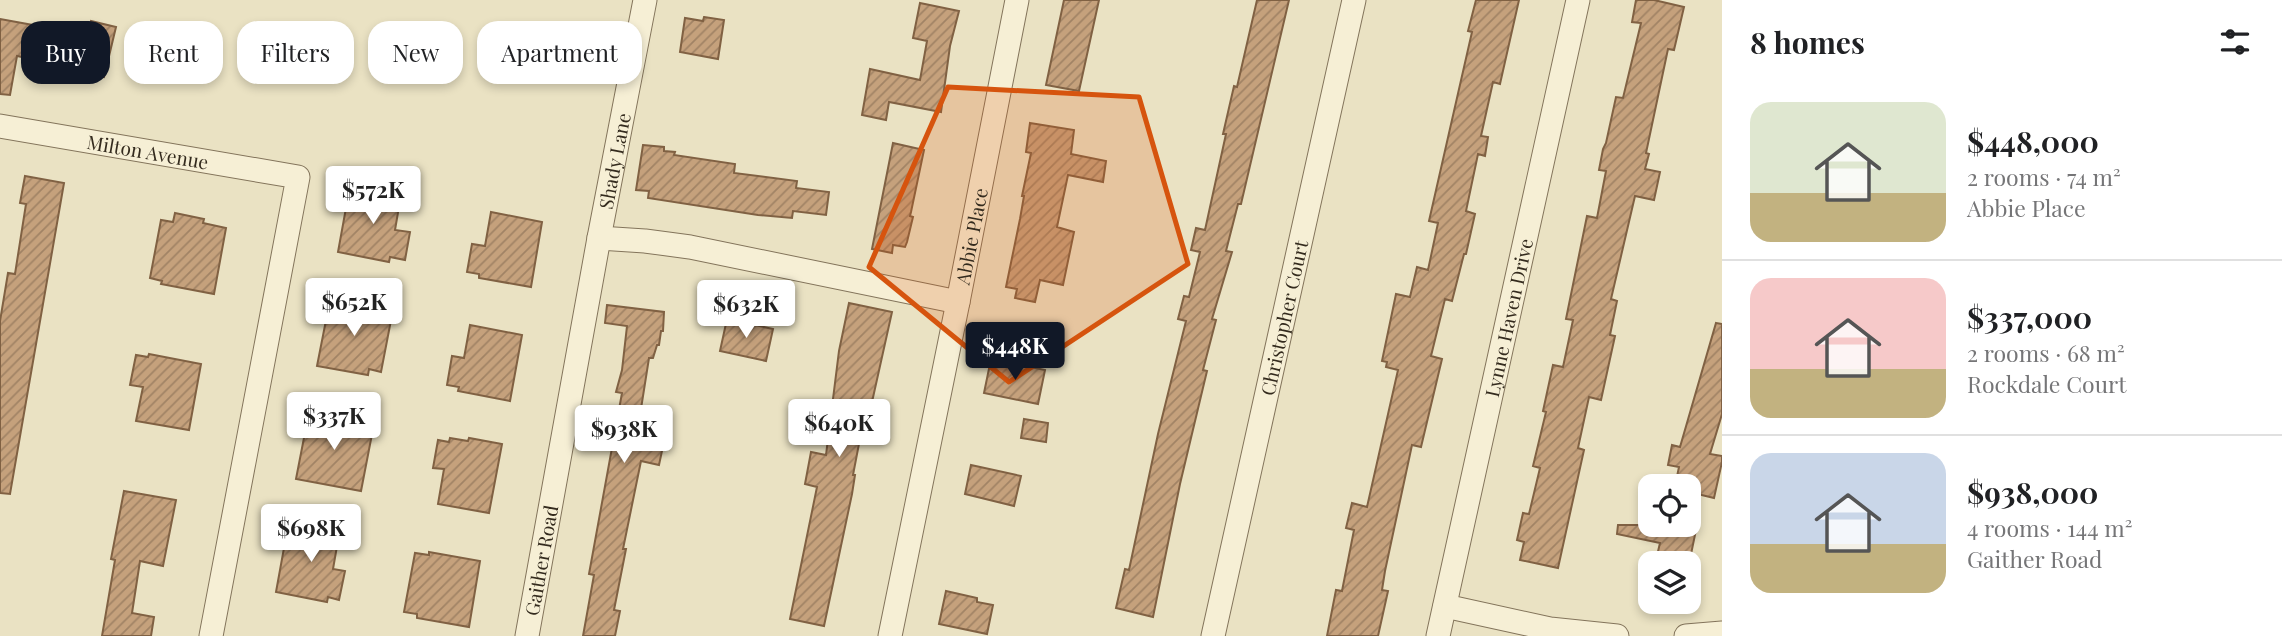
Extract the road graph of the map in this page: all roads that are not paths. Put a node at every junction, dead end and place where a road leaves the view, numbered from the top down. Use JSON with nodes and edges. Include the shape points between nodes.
{"nodes":[{"id":1,"x":645,"y":0,"type":"edge"},
{"id":2,"x":1017,"y":0,"type":"edge"},
{"id":3,"x":1354,"y":0,"type":"edge"},
{"id":4,"x":1578,"y":0,"type":"edge"},
{"id":5,"x":0,"y":126,"type":"edge"},
{"id":6,"x":599,"y":238,"type":"junction"},
{"id":7,"x":958,"y":302,"type":"junction"},
{"id":8,"x":1445,"y":606,"type":"junction"},
{"id":9,"x":1722,"y":633,"type":"edge"},
{"id":10,"x":211,"y":636,"type":"edge"},
{"id":11,"x":527,"y":636,"type":"edge"},
{"id":12,"x":890,"y":636,"type":"edge"},
{"id":13,"x":1213,"y":636,"type":"edge"},
{"id":14,"x":1438,"y":636,"type":"edge"},
{"id":15,"x":1617,"y":636,"type":"edge"},
{"id":16,"x":1686,"y":636,"type":"edge"}],
"edges":[{"from":1,"to":6,"type":"street","name":"Shady Lane"},
{"from":2,"to":7,"type":"street","name":"Abbie Place"},
{"from":3,"to":13,"type":"street","name":"Christopher Court"},
{"from":4,"to":8,"type":"street","name":"Lynne Haven Drive"},
{"from":5,"to":10,"type":"street","name":"Milton Avenue","via":[[298,177]]},
{"from":6,"to":7,"type":"street","via":[[690,247]]},
{"from":6,"to":11,"type":"street","name":"Gaither Road"},
{"from":7,"to":12,"type":"street","name":"Abbie Place"},
{"from":8,"to":14,"type":"street","name":"Lynne Haven Drive"},
{"from":8,"to":15,"type":"street","via":[[1550,629]]},
{"from":9,"to":16,"type":"street"}]}
